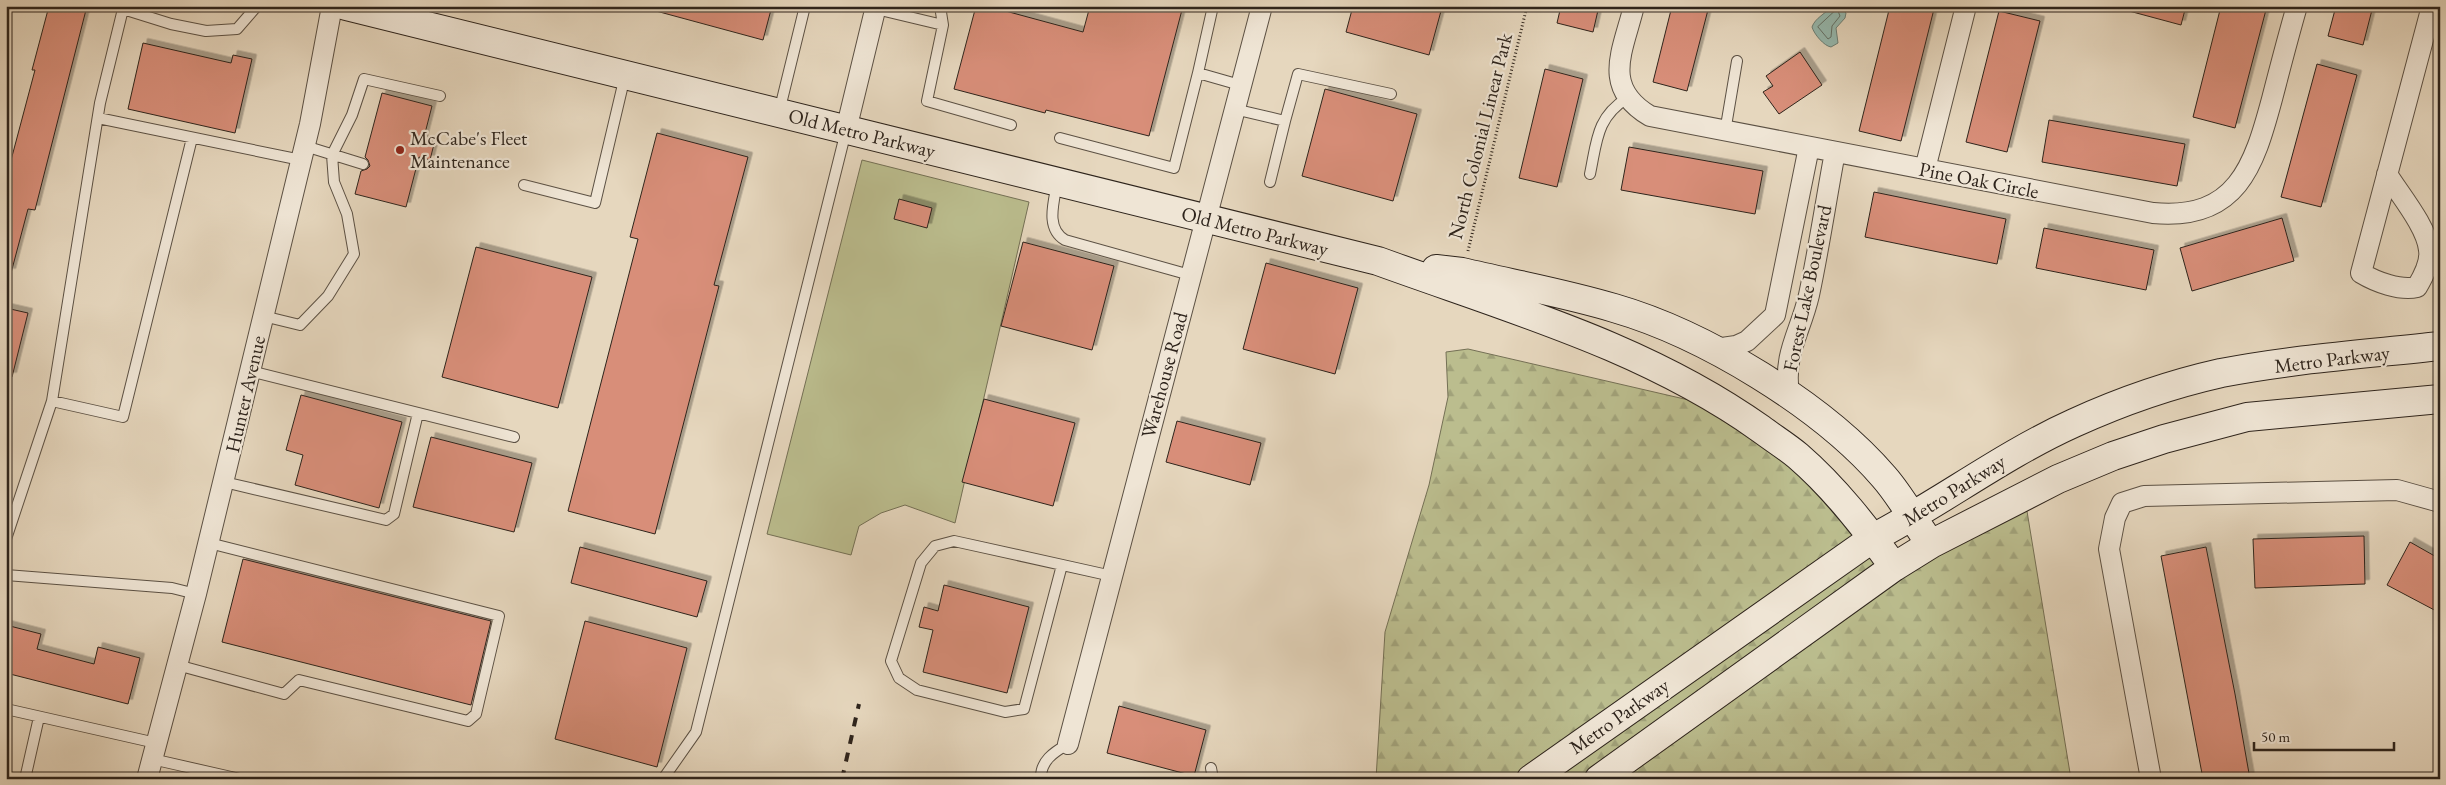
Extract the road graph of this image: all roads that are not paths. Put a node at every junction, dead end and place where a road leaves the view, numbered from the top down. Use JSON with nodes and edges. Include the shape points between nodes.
{"nodes":[{"id":1,"x":256,"y":6,"type":"edge"},
{"id":2,"x":332,"y":6,"type":"edge"},
{"id":3,"x":346,"y":6,"type":"edge"},
{"id":4,"x":805,"y":6,"type":"edge"},
{"id":5,"x":940,"y":6,"type":"edge"},
{"id":6,"x":1213,"y":6,"type":"edge"},
{"id":7,"x":1262,"y":6,"type":"edge"},
{"id":8,"x":1634,"y":6,"type":"edge"},
{"id":9,"x":1966,"y":6,"type":"edge"},
{"id":10,"x":2297,"y":6,"type":"edge"},
{"id":11,"x":2432,"y":6,"type":"edge"},
{"id":12,"x":876,"y":7,"type":"edge"},
{"id":13,"x":123,"y":8,"type":"edge"},
{"id":14,"x":943,"y":25,"type":"junction"},
{"id":15,"x":1737,"y":61,"type":"dead end"},
{"id":16,"x":1198,"y":73,"type":"junction"},
{"id":17,"x":626,"y":75,"type":"junction"},
{"id":18,"x":1240,"y":84,"type":"junction"},
{"id":19,"x":1391,"y":94,"type":"dead end"},
{"id":20,"x":440,"y":96,"type":"dead end"},
{"id":21,"x":1627,"y":98,"type":"junction"},
{"id":22,"x":1234,"y":108,"type":"junction"},
{"id":23,"x":779,"y":113,"type":"junction"},
{"id":24,"x":98,"y":118,"type":"junction"},
{"id":25,"x":1285,"y":121,"type":"junction"},
{"id":26,"x":1011,"y":125,"type":"dead end"},
{"id":27,"x":846,"y":130,"type":"junction"},
{"id":28,"x":1725,"y":132,"type":"junction"},
{"id":29,"x":192,"y":138,"type":"junction"},
{"id":30,"x":1060,"y":138,"type":"dead end"},
{"id":31,"x":1809,"y":147,"type":"junction"},
{"id":32,"x":1835,"y":152,"type":"junction"},
{"id":33,"x":303,"y":153,"type":"junction"},
{"id":34,"x":332,"y":154,"type":"junction"},
{"id":35,"x":363,"y":164,"type":"dead end"},
{"id":36,"x":1925,"y":169,"type":"junction"},
{"id":37,"x":1590,"y":174,"type":"dead end"},
{"id":38,"x":2387,"y":174,"type":"junction"},
{"id":39,"x":1058,"y":182,"type":"junction"},
{"id":40,"x":1270,"y":182,"type":"dead end"},
{"id":41,"x":524,"y":186,"type":"dead end"},
{"id":42,"x":1797,"y":208,"type":"junction"},
{"id":43,"x":1824,"y":213,"type":"junction"},
{"id":44,"x":1204,"y":218,"type":"junction"},
{"id":45,"x":1378,"y":261,"type":"junction"},
{"id":46,"x":1190,"y":275,"type":"junction"},
{"id":47,"x":1605,"y":305,"type":"junction"},
{"id":48,"x":1775,"y":315,"type":"junction"},
{"id":49,"x":264,"y":316,"type":"junction"},
{"id":50,"x":1537,"y":317,"type":"junction"},
{"id":51,"x":1800,"y":321,"type":"junction"},
{"id":52,"x":2440,"y":346,"type":"edge"},
{"id":53,"x":1715,"y":348,"type":"junction"},
{"id":54,"x":250,"y":371,"type":"junction"},
{"id":55,"x":1789,"y":395,"type":"junction"},
{"id":56,"x":2440,"y":399,"type":"edge"},
{"id":57,"x":52,"y":401,"type":"junction"},
{"id":58,"x":418,"y":413,"type":"junction"},
{"id":59,"x":514,"y":437,"type":"dead end"},
{"id":60,"x":224,"y":482,"type":"junction"},
{"id":61,"x":2440,"y":502,"type":"edge"},
{"id":62,"x":1913,"y":518,"type":"junction"},
{"id":63,"x":1873,"y":538,"type":"junction"},
{"id":64,"x":6,"y":539,"type":"edge"},
{"id":65,"x":209,"y":543,"type":"junction"},
{"id":66,"x":1931,"y":544,"type":"junction"},
{"id":67,"x":1062,"y":565,"type":"junction"},
{"id":68,"x":1894,"y":567,"type":"junction"},
{"id":69,"x":6,"y":575,"type":"edge"},
{"id":70,"x":1112,"y":576,"type":"junction"},
{"id":71,"x":196,"y":594,"type":"junction"},
{"id":72,"x":177,"y":665,"type":"junction"},
{"id":73,"x":6,"y":709,"type":"edge"},
{"id":74,"x":39,"y":717,"type":"junction"},
{"id":75,"x":1068,"y":744,"type":"joint"},
{"id":76,"x":154,"y":751,"type":"junction"},
{"id":77,"x":24,"y":779,"type":"edge"},
{"id":78,"x":147,"y":779,"type":"edge"},
{"id":79,"x":240,"y":779,"type":"edge"},
{"id":80,"x":663,"y":779,"type":"edge"},
{"id":81,"x":1041,"y":779,"type":"edge"},
{"id":82,"x":1531,"y":779,"type":"edge"},
{"id":83,"x":1599,"y":779,"type":"edge"},
{"id":84,"x":2152,"y":779,"type":"edge"}],
"edges":[{"from":1,"to":13,"type":"lane","via":[[237,29],[206,31],[171,24]]},
{"from":2,"to":33,"type":"street","name":"Hunter Avenue"},
{"from":3,"to":17,"type":"street","name":"Old Metro Parkway"},
{"from":4,"to":23,"type":"lane"},
{"from":5,"to":14,"type":"lane"},
{"from":6,"to":16,"type":"lane"},
{"from":7,"to":18,"type":"street","name":"Warehouse Road"},
{"from":8,"to":21,"type":"street","via":[[1619,66]]},
{"from":9,"to":36,"type":"street"},
{"from":10,"to":36,"type":"street","name":"Pine Oak Circle","via":[[2264,131],[2251,166],[2229,193],[2204,209],[2186,214],[2153,214]]},
{"from":11,"to":38,"type":"street"},
{"from":12,"to":14,"type":"lane"},
{"from":12,"to":27,"type":"street"},
{"from":13,"to":24,"type":"lane"},
{"from":14,"to":26,"type":"lane","via":[[927,101]]},
{"from":15,"to":28,"type":"lane"},
{"from":16,"to":18,"type":"lane"},
{"from":16,"to":30,"type":"lane","via":[[1174,168]]},
{"from":17,"to":23,"type":"street","name":"Old Metro Parkway"},
{"from":17,"to":41,"type":"lane","via":[[595,203]]},
{"from":18,"to":22,"type":"street","name":"Warehouse Road"},
{"from":19,"to":25,"type":"lane","via":[[1298,74]]},
{"from":20,"to":34,"type":"lane","via":[[364,79],[352,115]]},
{"from":21,"to":28,"type":"street","name":"Pine Oak Circle","via":[[1650,116]]},
{"from":21,"to":37,"type":"lane","via":[[1610,110],[1604,119]]},
{"from":22,"to":25,"type":"lane"},
{"from":22,"to":44,"type":"street","name":"Warehouse Road"},
{"from":23,"to":27,"type":"street","name":"Old Metro Parkway"},
{"from":24,"to":29,"type":"lane"},
{"from":24,"to":57,"type":"lane"},
{"from":25,"to":40,"type":"lane"},
{"from":27,"to":39,"type":"street","name":"Old Metro Parkway"},
{"from":27,"to":80,"type":"lane","via":[[696,732]]},
{"from":28,"to":31,"type":"street","name":"Pine Oak Circle"},
{"from":29,"to":33,"type":"lane"},
{"from":29,"to":57,"type":"lane","via":[[123,417]]},
{"from":31,"to":32,"type":"street","name":"Pine Oak Circle"},
{"from":31,"to":42,"type":"street","name":"Forest Lake Boulevard"},
{"from":32,"to":36,"type":"street","name":"Pine Oak Circle"},
{"from":32,"to":43,"type":"street","name":"Forest Lake Boulevard"},
{"from":33,"to":34,"type":"lane"},
{"from":33,"to":49,"type":"street","name":"Hunter Avenue"},
{"from":34,"to":35,"type":"lane"},
{"from":34,"to":49,"type":"lane","via":[[334,182],[348,214],[354,254],[328,296],[300,325]]},
{"from":38,"to":38,"type":"street","via":[[2361,273],[2370,279],[2408,289],[2417,287],[2424,277],[2430,252],[2426,235]]},
{"from":39,"to":44,"type":"street","name":"Old Metro Parkway"},
{"from":39,"to":46,"type":"lane","via":[[1052,220],[1057,235]]},
{"from":42,"to":43,"type":"street"},
{"from":42,"to":48,"type":"street","name":"Forest Lake Boulevard"},
{"from":43,"to":51,"type":"street","name":"Forest Lake Boulevard","via":[[1808,297]]},
{"from":44,"to":45,"type":"street","name":"Old Metro Parkway"},
{"from":44,"to":46,"type":"street","name":"Warehouse Road"},
{"from":45,"to":47,"type":"street","name":"Old Metro Parkway","via":[[1462,272]]},
{"from":45,"to":50,"type":"street","name":"Old Metro Parkway"},
{"from":46,"to":70,"type":"street","name":"Warehouse Road"},
{"from":47,"to":50,"type":"street","via":[[1559,303],[1540,308],[1536,312]]},
{"from":47,"to":53,"type":"street","name":"Old Metro Parkway"},
{"from":48,"to":51,"type":"street"},
{"from":48,"to":53,"type":"street","name":"Forest Lake Boulevard","via":[[1747,341],[1736,346]]},
{"from":49,"to":54,"type":"street","name":"Hunter Avenue"},
{"from":50,"to":63,"type":"street","name":"Old Metro Parkway","via":[[1637,357],[1732,408],[1797,455],[1833,490]]},
{"from":51,"to":55,"type":"street","name":"Forest Lake Boulevard","via":[[1788,355]]},
{"from":52,"to":62,"type":"street","name":"Metro Parkway","via":[[2221,374],[2156,392],[2075,422],[2008,456]]},
{"from":53,"to":55,"type":"street","name":"Old Metro Parkway"},
{"from":54,"to":58,"type":"lane"},
{"from":54,"to":60,"type":"street","name":"Hunter Avenue"},
{"from":55,"to":62,"type":"street","name":"Old Metro Parkway","via":[[1847,440],[1885,477]]},
{"from":56,"to":66,"type":"street","name":"Metro Parkway","via":[[2247,417],[2164,439],[2113,456],[2058,480]]},
{"from":57,"to":64,"type":"lane"},
{"from":58,"to":59,"type":"lane"},
{"from":58,"to":60,"type":"lane","via":[[394,514],[386,520]]},
{"from":60,"to":65,"type":"street","name":"Hunter Avenue"},
{"from":61,"to":84,"type":"street","via":[[2397,490],[2144,496],[2122,503],[2115,518],[2109,549]]},
{"from":62,"to":63,"type":"street","name":"Metro Parkway"},
{"from":62,"to":66,"type":"street","name":"Old Metro Parkway"},
{"from":63,"to":68,"type":"street","name":"Old Metro Parkway"},
{"from":63,"to":82,"type":"street","name":"Metro Parkway"},
{"from":65,"to":71,"type":"street","name":"Hunter Avenue"},
{"from":65,"to":72,"type":"lane","via":[[499,616],[476,714],[468,721],[299,680],[284,694]]},
{"from":66,"to":68,"type":"street","name":"Metro Parkway"},
{"from":67,"to":67,"type":"lane","via":[[954,541],[935,546],[921,563],[891,661],[899,678],[917,690],[1004,712],[1024,709]]},
{"from":67,"to":70,"type":"lane"},
{"from":68,"to":83,"type":"street","name":"Metro Parkway"},
{"from":69,"to":71,"type":"lane","via":[[172,588]]},
{"from":70,"to":75,"type":"street","name":"Warehouse Road"},
{"from":71,"to":72,"type":"street","name":"Hunter Avenue"},
{"from":72,"to":76,"type":"street","name":"Hunter Avenue"},
{"from":73,"to":74,"type":"lane"},
{"from":74,"to":76,"type":"lane"},
{"from":74,"to":77,"type":"lane"},
{"from":75,"to":81,"type":"lane","via":[[1052,754],[1040,770]]},
{"from":76,"to":78,"type":"street","name":"Hunter Avenue"},
{"from":76,"to":79,"type":"lane"}]}
